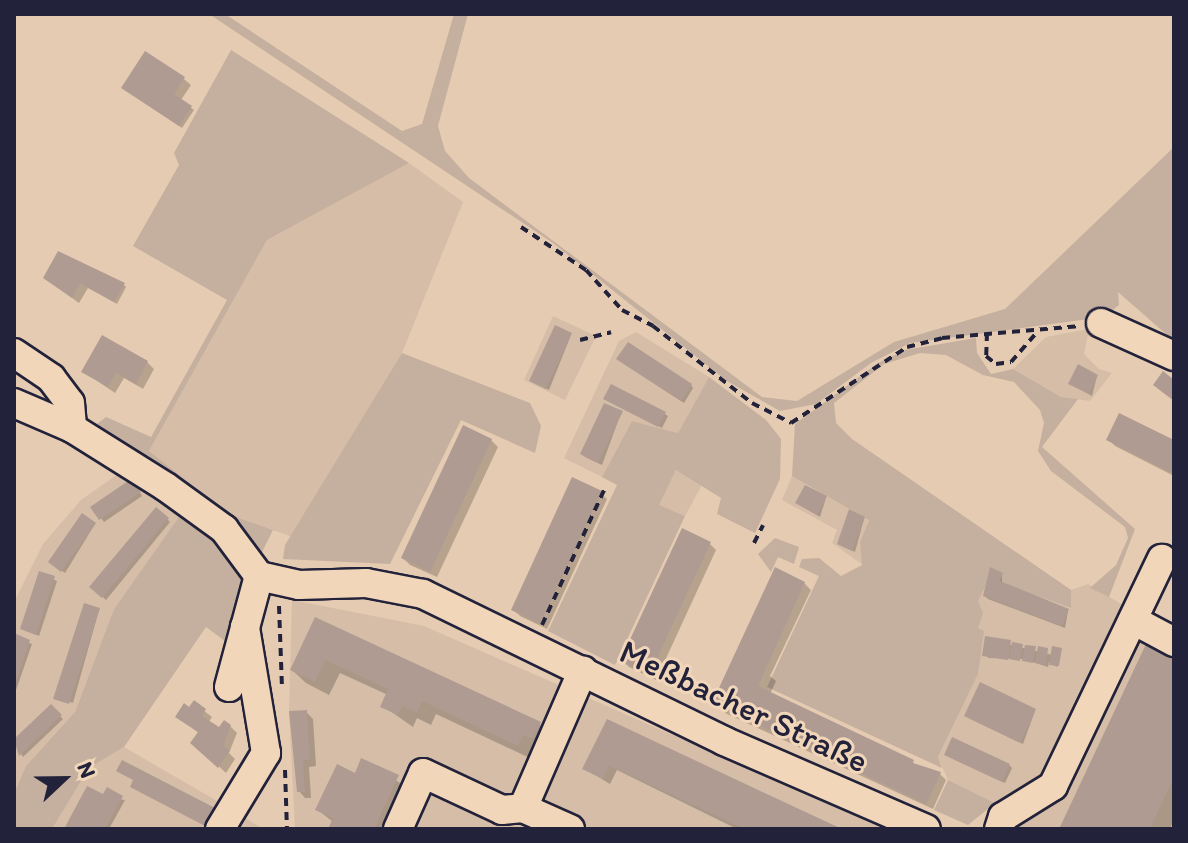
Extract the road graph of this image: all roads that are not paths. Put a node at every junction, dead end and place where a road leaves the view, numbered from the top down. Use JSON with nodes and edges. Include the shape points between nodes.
{"nodes":[{"id":1,"x":1101,"y":323,"type":"road end"},
{"id":2,"x":14,"y":353,"type":"edge"},
{"id":3,"x":1174,"y":356,"type":"edge"},
{"id":4,"x":14,"y":403,"type":"edge"},
{"id":5,"x":72,"y":428,"type":"junction"},
{"id":6,"x":1162,"y":559,"type":"dead end"},
{"id":7,"x":259,"y":576,"type":"junction"},
{"id":8,"x":1133,"y":620,"type":"junction"},
{"id":9,"x":245,"y":627,"type":"junction"},
{"id":10,"x":1174,"y":642,"type":"edge"},
{"id":11,"x":583,"y":670,"type":"junction"},
{"id":12,"x":229,"y":687,"type":"dead end"},
{"id":13,"x":523,"y":808,"type":"junction"},
{"id":14,"x":220,"y":829,"type":"edge"},
{"id":15,"x":398,"y":829,"type":"edge"},
{"id":16,"x":570,"y":829,"type":"edge"},
{"id":17,"x":926,"y":829,"type":"edge"},
{"id":18,"x":999,"y":829,"type":"edge"}],
"edges":[{"from":1,"to":3,"type":"street"},
{"from":2,"to":5,"type":"street","via":[[51,378],[70,403]]},
{"from":4,"to":5,"type":"street"},
{"from":5,"to":7,"type":"street","via":[[224,529]]},
{"from":6,"to":8,"type":"street"},
{"from":7,"to":9,"type":"street"},
{"from":7,"to":11,"type":"street","name":"Meßbacher Straße","via":[[299,585],[366,583],[423,594]]},
{"from":8,"to":10,"type":"street"},
{"from":8,"to":18,"type":"street","via":[[1053,786],[1003,817]]},
{"from":9,"to":12,"type":"street"},
{"from":9,"to":14,"type":"street","via":[[266,753]]},
{"from":11,"to":13,"type":"street"},
{"from":11,"to":17,"type":"street","name":"Meßbacher Straße","via":[[724,741]]},
{"from":13,"to":15,"type":"street","via":[[502,810],[423,773]]},
{"from":13,"to":16,"type":"street"}]}
